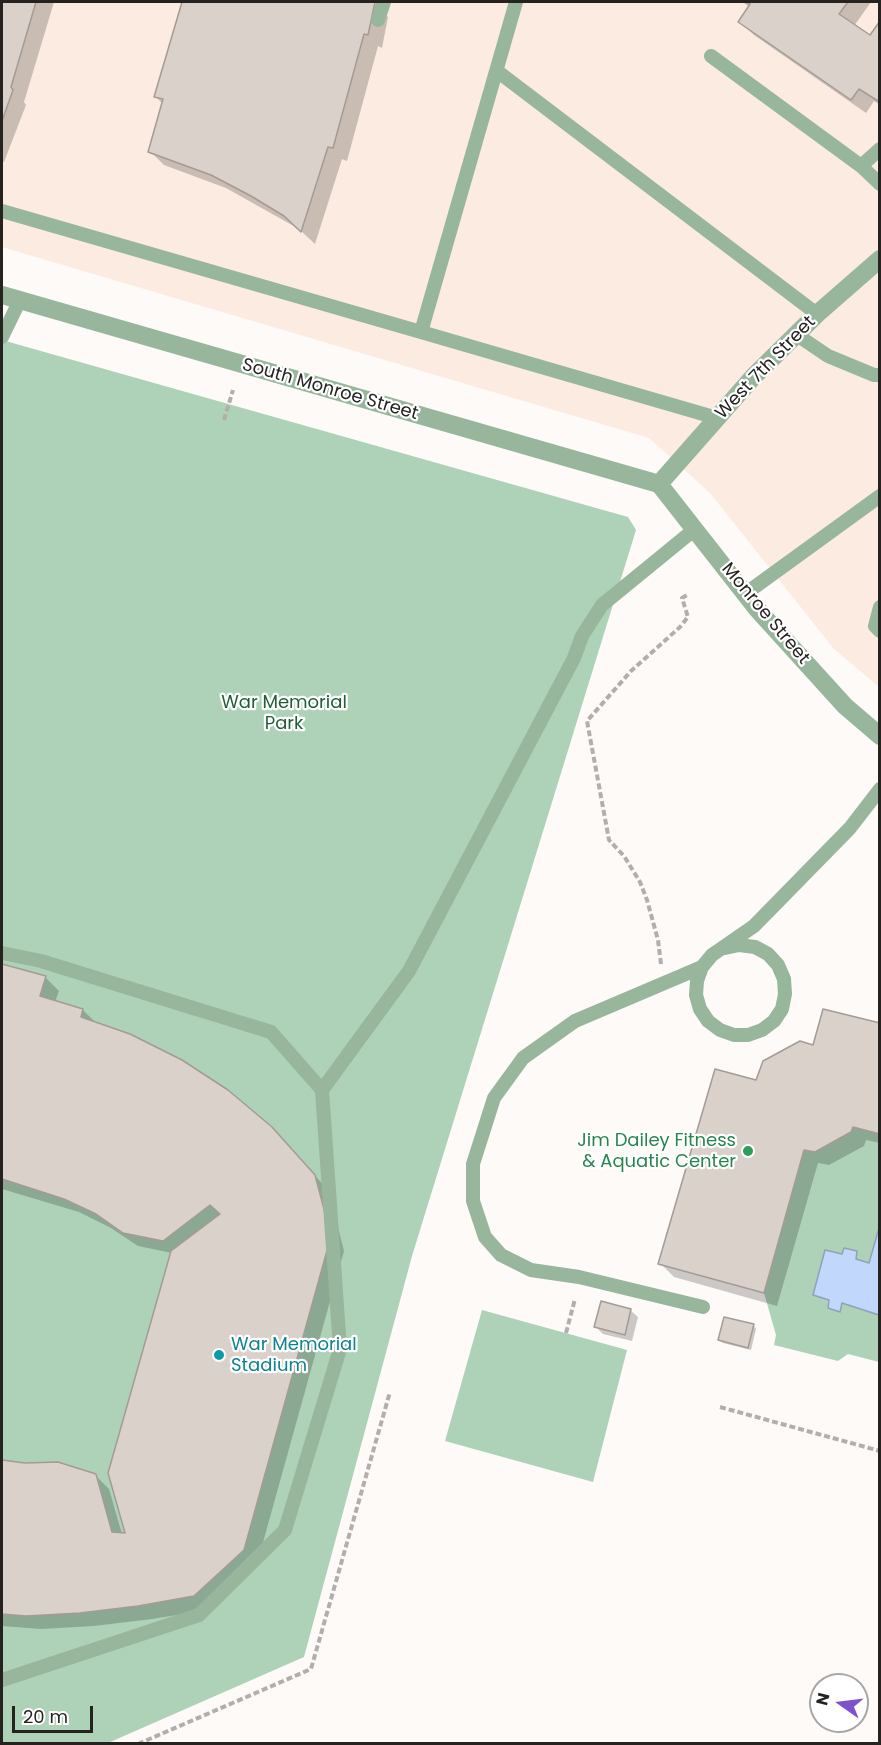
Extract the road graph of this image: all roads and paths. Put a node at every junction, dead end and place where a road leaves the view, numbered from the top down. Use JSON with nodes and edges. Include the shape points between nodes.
{"nodes":[{"id":1,"x":384,"y":2,"type":"edge"},
{"id":2,"x":516,"y":2,"type":"edge"},
{"id":3,"x":378,"y":20,"type":"dead end"},
{"id":4,"x":711,"y":56,"type":"dead end"},
{"id":5,"x":497,"y":71,"type":"junction"},
{"id":6,"x":879,"y":149,"type":"edge"},
{"id":7,"x":861,"y":166,"type":"junction"},
{"id":8,"x":879,"y":184,"type":"edge"},
{"id":9,"x":2,"y":212,"type":"edge"},
{"id":10,"x":879,"y":259,"type":"edge"},
{"id":11,"x":2,"y":296,"type":"edge"},
{"id":12,"x":20,"y":300,"type":"junction"},
{"id":13,"x":818,"y":314,"type":"junction"},
{"id":14,"x":422,"y":332,"type":"junction"},
{"id":15,"x":797,"y":334,"type":"junction"},
{"id":16,"x":2,"y":337,"type":"edge"},
{"id":17,"x":879,"y":375,"type":"edge"},
{"id":18,"x":233,"y":390,"type":"dead end"},
{"id":19,"x":717,"y":418,"type":"junction"},
{"id":20,"x":224,"y":420,"type":"dead end"},
{"id":21,"x":659,"y":484,"type":"junction"},
{"id":22,"x":879,"y":496,"type":"edge"},
{"id":23,"x":695,"y":529,"type":"junction"},
{"id":24,"x":689,"y":594,"type":"dead end"},
{"id":25,"x":745,"y":594,"type":"junction"},
{"id":26,"x":879,"y":607,"type":"edge"},
{"id":27,"x":879,"y":632,"type":"edge"},
{"id":28,"x":879,"y":736,"type":"edge"},
{"id":29,"x":879,"y":789,"type":"edge"},
{"id":30,"x":725,"y":948,"type":"junction"},
{"id":31,"x":2,"y":953,"type":"edge"},
{"id":32,"x":662,"y":967,"type":"dead end"},
{"id":33,"x":702,"y":967,"type":"junction"},
{"id":34,"x":322,"y":1090,"type":"junction"},
{"id":35,"x":575,"y":1299,"type":"dead end"},
{"id":36,"x":703,"y":1307,"type":"dead end"},
{"id":37,"x":566,"y":1333,"type":"dead end"},
{"id":38,"x":390,"y":1392,"type":"dead end"},
{"id":39,"x":720,"y":1407,"type":"dead end"},
{"id":40,"x":879,"y":1451,"type":"edge"},
{"id":41,"x":2,"y":1680,"type":"edge"},
{"id":42,"x":138,"y":1743,"type":"edge"}],
"edges":[{"from":1,"to":3,"type":"lane"},
{"from":2,"to":5,"type":"lane"},
{"from":4,"to":7,"type":"lane"},
{"from":5,"to":13,"type":"lane"},
{"from":5,"to":14,"type":"lane"},
{"from":6,"to":7,"type":"lane"},
{"from":7,"to":8,"type":"lane"},
{"from":9,"to":14,"type":"lane"},
{"from":10,"to":13,"type":"street","name":"West 7th Street"},
{"from":11,"to":12,"type":"street","name":"South Monroe Street"},
{"from":12,"to":16,"type":"lane"},
{"from":12,"to":21,"type":"street","name":"South Monroe Street"},
{"from":13,"to":15,"type":"street","name":"West 7th Street"},
{"from":14,"to":19,"type":"lane"},
{"from":15,"to":17,"type":"lane","via":[[828,356]]},
{"from":15,"to":19,"type":"street","name":"West 7th Street"},
{"from":18,"to":20,"type":"path"},
{"from":19,"to":21,"type":"street","name":"West 7th Street"},
{"from":21,"to":23,"type":"street","name":"Monroe Street"},
{"from":22,"to":25,"type":"lane"},
{"from":23,"to":25,"type":"street","name":"Monroe Street"},
{"from":23,"to":34,"type":"lane","via":[[602,605],[582,636],[409,971]]},
{"from":24,"to":32,"type":"path","via":[[682,598],[688,616],[680,627],[631,671],[587,721],[609,840],[640,882]]},
{"from":25,"to":28,"type":"street","name":"Monroe Street","via":[[844,706]]},
{"from":26,"to":27,"type":"lane","via":[[875,626]]},
{"from":29,"to":30,"type":"lane","via":[[842,836],[754,926]]},
{"from":30,"to":33,"type":"lane"},
{"from":30,"to":33,"type":"lane","via":[[754,947],[778,965],[785,994],[774,1021],[748,1035],[734,1035],[708,1022],[696,995]]},
{"from":31,"to":34,"type":"lane","via":[[41,961],[271,1032]]},
{"from":33,"to":36,"type":"lane","via":[[575,1021],[523,1058],[494,1098],[473,1164],[472,1201],[485,1237],[501,1255],[531,1270],[579,1277]]},
{"from":34,"to":41,"type":"lane","via":[[340,1349],[285,1530],[199,1615]]},
{"from":35,"to":37,"type":"path"},
{"from":38,"to":42,"type":"path","via":[[311,1669]]},
{"from":39,"to":40,"type":"path"}]}
